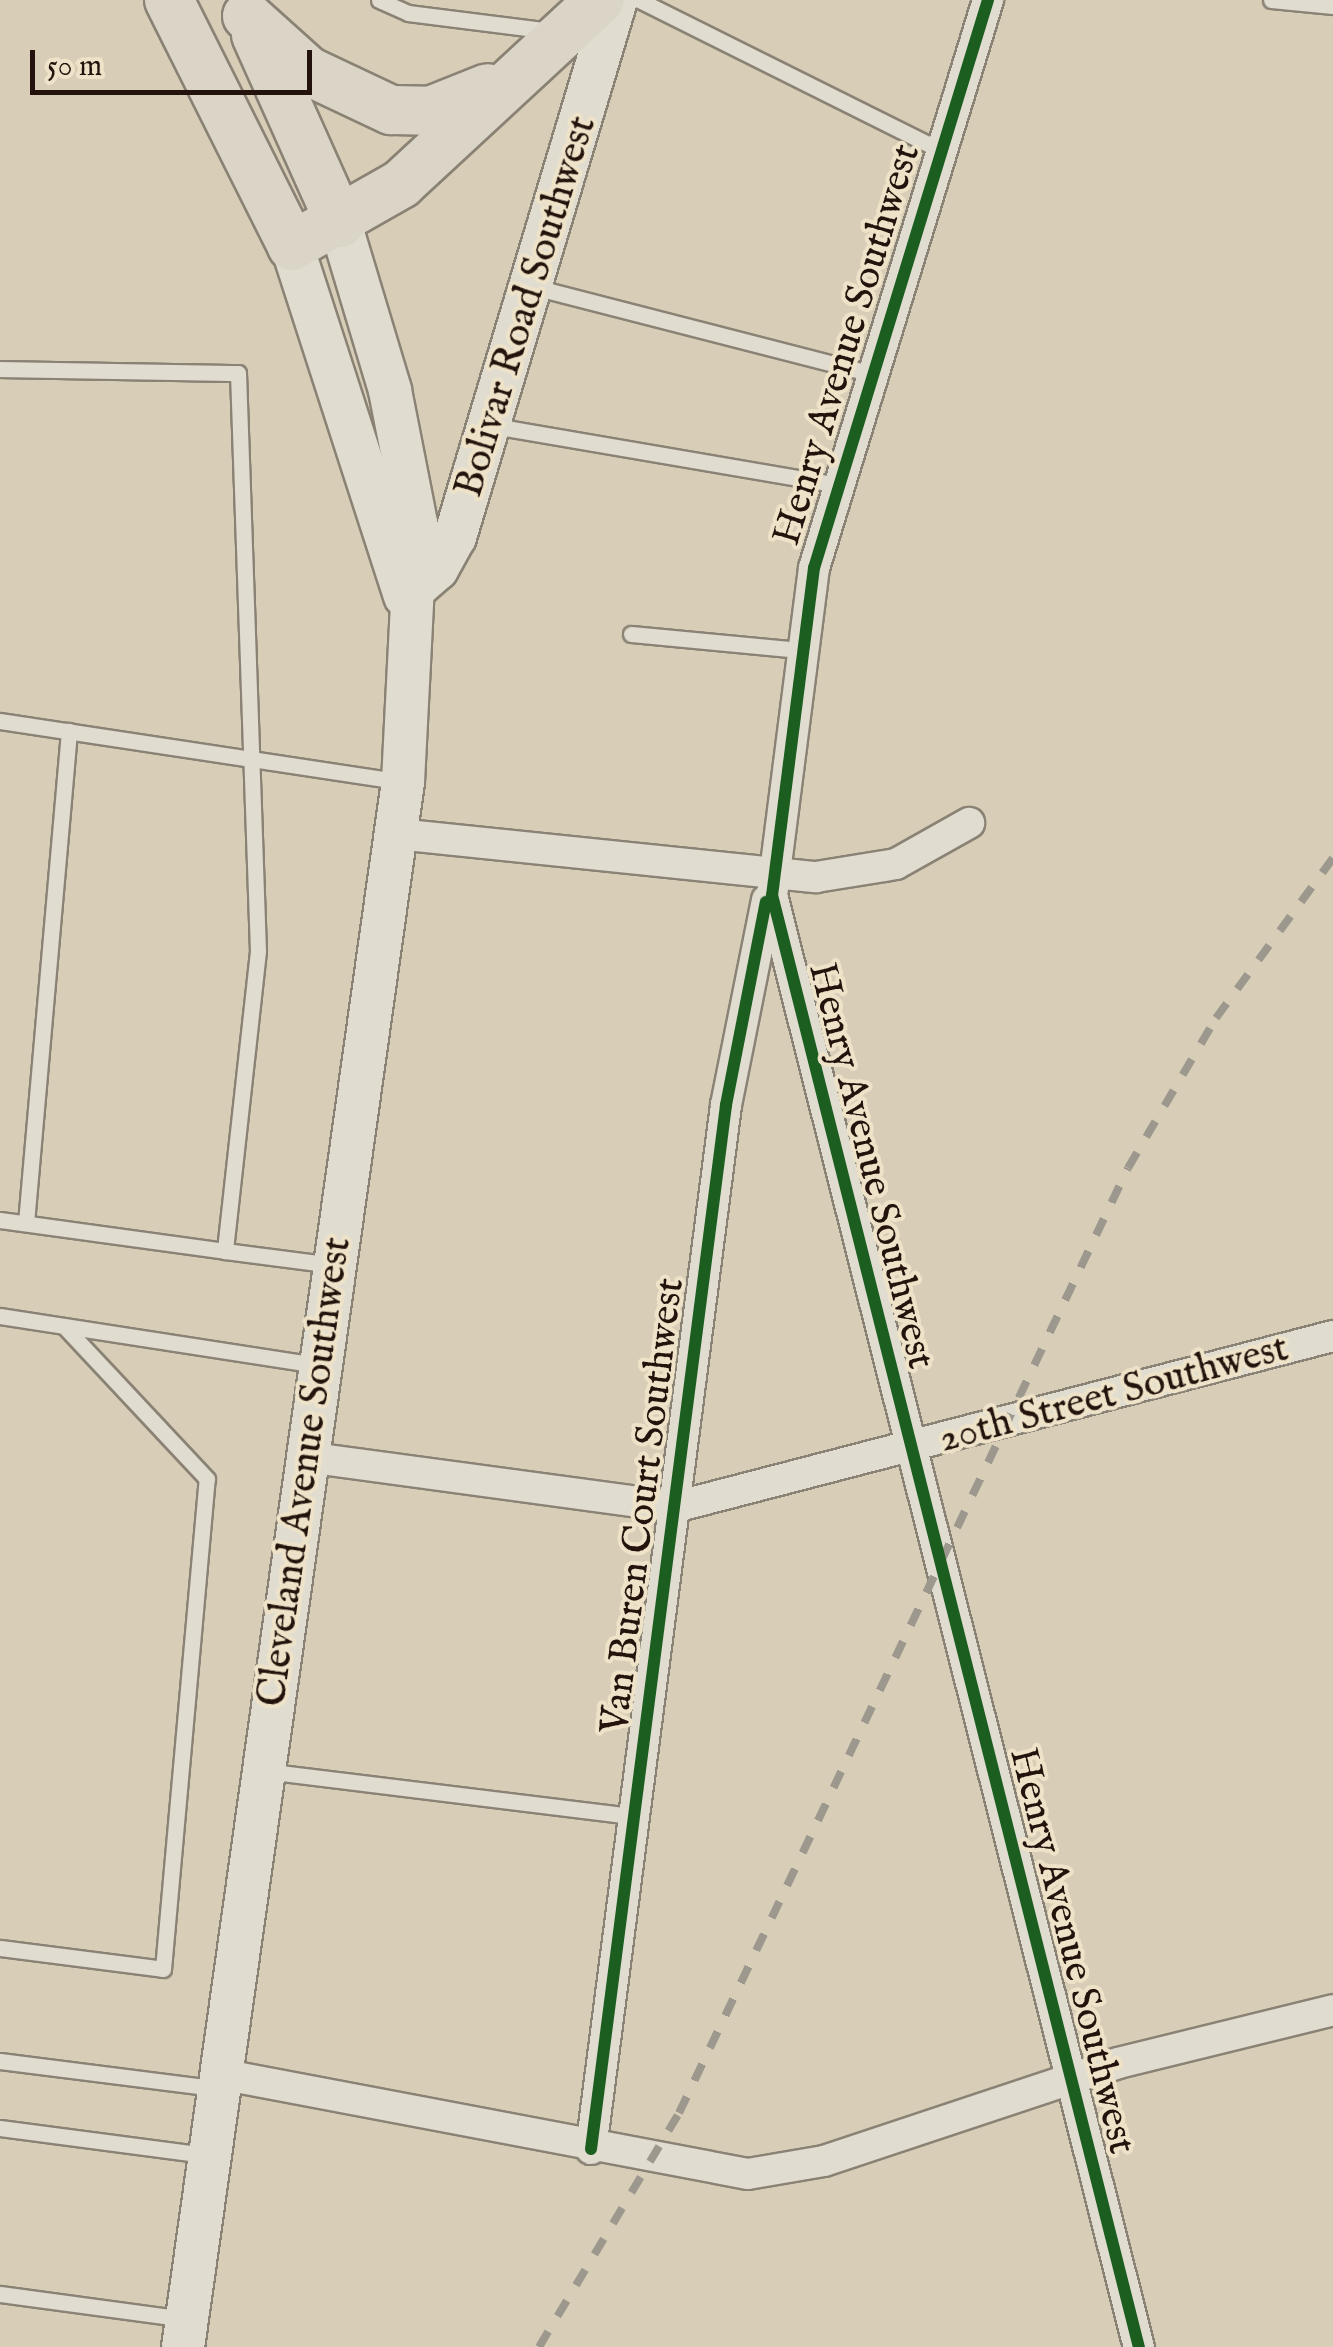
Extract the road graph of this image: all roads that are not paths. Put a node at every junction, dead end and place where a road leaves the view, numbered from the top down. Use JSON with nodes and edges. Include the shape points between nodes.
{"nodes":[{"id":1,"x":170,"y":0,"type":"edge"},
{"id":2,"x":379,"y":0,"type":"edge"},
{"id":3,"x":600,"y":0,"type":"edge"},
{"id":4,"x":616,"y":0,"type":"edge"},
{"id":5,"x":639,"y":0,"type":"edge"},
{"id":6,"x":988,"y":0,"type":"edge"},
{"id":7,"x":1271,"y":0,"type":"edge"},
{"id":8,"x":1333,"y":6,"type":"edge"},
{"id":9,"x":243,"y":8,"type":"edge"},
{"id":10,"x":562,"y":32,"type":"junction"},
{"id":11,"x":514,"y":75,"type":"junction"},
{"id":12,"x":940,"y":150,"type":"junction"},
{"id":13,"x":340,"y":223,"type":"junction"},
{"id":14,"x":292,"y":246,"type":"junction"},
{"id":15,"x":531,"y":286,"type":"junction"},
{"id":16,"x":0,"y":369,"type":"edge"},
{"id":17,"x":869,"y":373,"type":"junction"},
{"id":18,"x":486,"y":424,"type":"junction"},
{"id":19,"x":835,"y":484,"type":"junction"},
{"id":20,"x":405,"y":596,"type":"junction"},
{"id":21,"x":631,"y":634,"type":"dead end"},
{"id":22,"x":800,"y":650,"type":"junction"},
{"id":23,"x":0,"y":721,"type":"edge"},
{"id":24,"x":69,"y":731,"type":"junction"},
{"id":25,"x":258,"y":762,"type":"junction"},
{"id":26,"x":402,"y":782,"type":"junction"},
{"id":27,"x":969,"y":823,"type":"dead end"},
{"id":28,"x":397,"y":834,"type":"junction"},
{"id":29,"x":772,"y":873,"type":"junction"},
{"id":30,"x":0,"y":1220,"type":"edge"},
{"id":31,"x":26,"y":1224,"type":"junction"},
{"id":32,"x":225,"y":1251,"type":"junction"},
{"id":33,"x":337,"y":1266,"type":"junction"},
{"id":34,"x":0,"y":1316,"type":"edge"},
{"id":35,"x":64,"y":1326,"type":"junction"},
{"id":36,"x":1333,"y":1336,"type":"edge"},
{"id":37,"x":318,"y":1364,"type":"junction"},
{"id":38,"x":910,"y":1450,"type":"junction"},
{"id":39,"x":306,"y":1456,"type":"junction"},
{"id":40,"x":676,"y":1508,"type":"junction"},
{"id":41,"x":262,"y":1770,"type":"junction"},
{"id":42,"x":638,"y":1817,"type":"junction"},
{"id":43,"x":0,"y":1948,"type":"edge"},
{"id":44,"x":1333,"y":2010,"type":"edge"},
{"id":45,"x":0,"y":2061,"type":"edge"},
{"id":46,"x":1068,"y":2078,"type":"junction"},
{"id":47,"x":219,"y":2081,"type":"junction"},
{"id":48,"x":0,"y":2128,"type":"edge"},
{"id":49,"x":591,"y":2149,"type":"junction"},
{"id":50,"x":209,"y":2156,"type":"junction"},
{"id":51,"x":0,"y":2294,"type":"edge"},
{"id":52,"x":185,"y":2333,"type":"edge"},
{"id":53,"x":1139,"y":2347,"type":"edge"}],
"edges":[{"from":1,"to":14,"type":"main road","name":"Cleveland Avenue Southwest"},
{"from":2,"to":10,"type":"lane","via":[[408,13]]},
{"from":3,"to":10,"type":"main road","name":"Bolivar Road Southwest"},
{"from":4,"to":15,"type":"main road","name":"Bolivar Road Southwest"},
{"from":5,"to":12,"type":"lane"},
{"from":6,"to":12,"type":"street","name":"Henry Avenue Southwest"},
{"from":7,"to":8,"type":"lane"},
{"from":9,"to":11,"type":"main road","via":[[308,71],[391,110],[456,104]]},
{"from":9,"to":13,"type":"main road","name":"Cleveland Avenue Southwest"},
{"from":10,"to":11,"type":"main road","name":"Bolivar Road Southwest"},
{"from":11,"to":13,"type":"main road","name":"Bolivar Road Southwest","via":[[401,184]]},
{"from":12,"to":17,"type":"street","name":"Henry Avenue Southwest"},
{"from":13,"to":14,"type":"main road","name":"Bolivar Road Southwest"},
{"from":13,"to":20,"type":"main road","name":"Cleveland Avenue Southwest","via":[[390,390],[416,523]]},
{"from":14,"to":20,"type":"main road","name":"Cleveland Avenue Southwest"},
{"from":15,"to":17,"type":"lane"},
{"from":15,"to":18,"type":"main road","name":"Bolivar Road Southwest"},
{"from":16,"to":25,"type":"lane","via":[[238,373]]},
{"from":17,"to":19,"type":"street","name":"Henry Avenue Southwest"},
{"from":18,"to":19,"type":"lane"},
{"from":18,"to":20,"type":"main road","name":"Bolivar Road Southwest","via":[[451,548]]},
{"from":19,"to":22,"type":"street","name":"Henry Avenue Southwest"},
{"from":20,"to":26,"type":"main road","name":"Cleveland Avenue Southwest"},
{"from":21,"to":22,"type":"lane"},
{"from":22,"to":29,"type":"street","name":"Henry Avenue Southwest"},
{"from":23,"to":24,"type":"lane"},
{"from":24,"to":25,"type":"lane"},
{"from":24,"to":31,"type":"lane"},
{"from":25,"to":26,"type":"lane"},
{"from":25,"to":32,"type":"lane","via":[[258,951]]},
{"from":26,"to":28,"type":"main road","name":"Cleveland Avenue Southwest"},
{"from":27,"to":29,"type":"street","via":[[876,869]]},
{"from":28,"to":29,"type":"street"},
{"from":28,"to":33,"type":"main road","name":"Cleveland Avenue Southwest"},
{"from":29,"to":38,"type":"street","name":"Henry Avenue Southwest","via":[[783,956]]},
{"from":29,"to":40,"type":"street","name":"Van Buren Court Southwest","via":[[726,1105]]},
{"from":30,"to":31,"type":"lane"},
{"from":31,"to":32,"type":"lane"},
{"from":32,"to":33,"type":"lane"},
{"from":33,"to":37,"type":"main road","name":"Cleveland Avenue Southwest"},
{"from":34,"to":35,"type":"lane"},
{"from":35,"to":37,"type":"lane"},
{"from":35,"to":43,"type":"lane","via":[[207,1480],[163,1969]]},
{"from":36,"to":38,"type":"street","name":"20th Street Southwest"},
{"from":37,"to":39,"type":"main road","name":"Cleveland Avenue Southwest"},
{"from":38,"to":40,"type":"street","name":"20th Street Southwest"},
{"from":38,"to":46,"type":"street","name":"Henry Avenue Southwest"},
{"from":39,"to":40,"type":"street","name":"20th Street Southwest"},
{"from":39,"to":41,"type":"main road","name":"Cleveland Avenue Southwest"},
{"from":40,"to":42,"type":"street","name":"Van Buren Court Southwest"},
{"from":41,"to":42,"type":"lane"},
{"from":41,"to":47,"type":"main road","name":"Cleveland Avenue Southwest"},
{"from":42,"to":49,"type":"street","name":"Van Buren Court Southwest"},
{"from":44,"to":46,"type":"street"},
{"from":45,"to":47,"type":"lane"},
{"from":46,"to":49,"type":"street","via":[[773,2171],[702,2170]]},
{"from":46,"to":53,"type":"street","name":"Henry Avenue Southwest"},
{"from":47,"to":49,"type":"street"},
{"from":47,"to":50,"type":"main road","name":"Cleveland Avenue Southwest"},
{"from":48,"to":50,"type":"lane"},
{"from":50,"to":52,"type":"main road","name":"Cleveland Avenue Southwest"},
{"from":51,"to":52,"type":"lane"}]}
